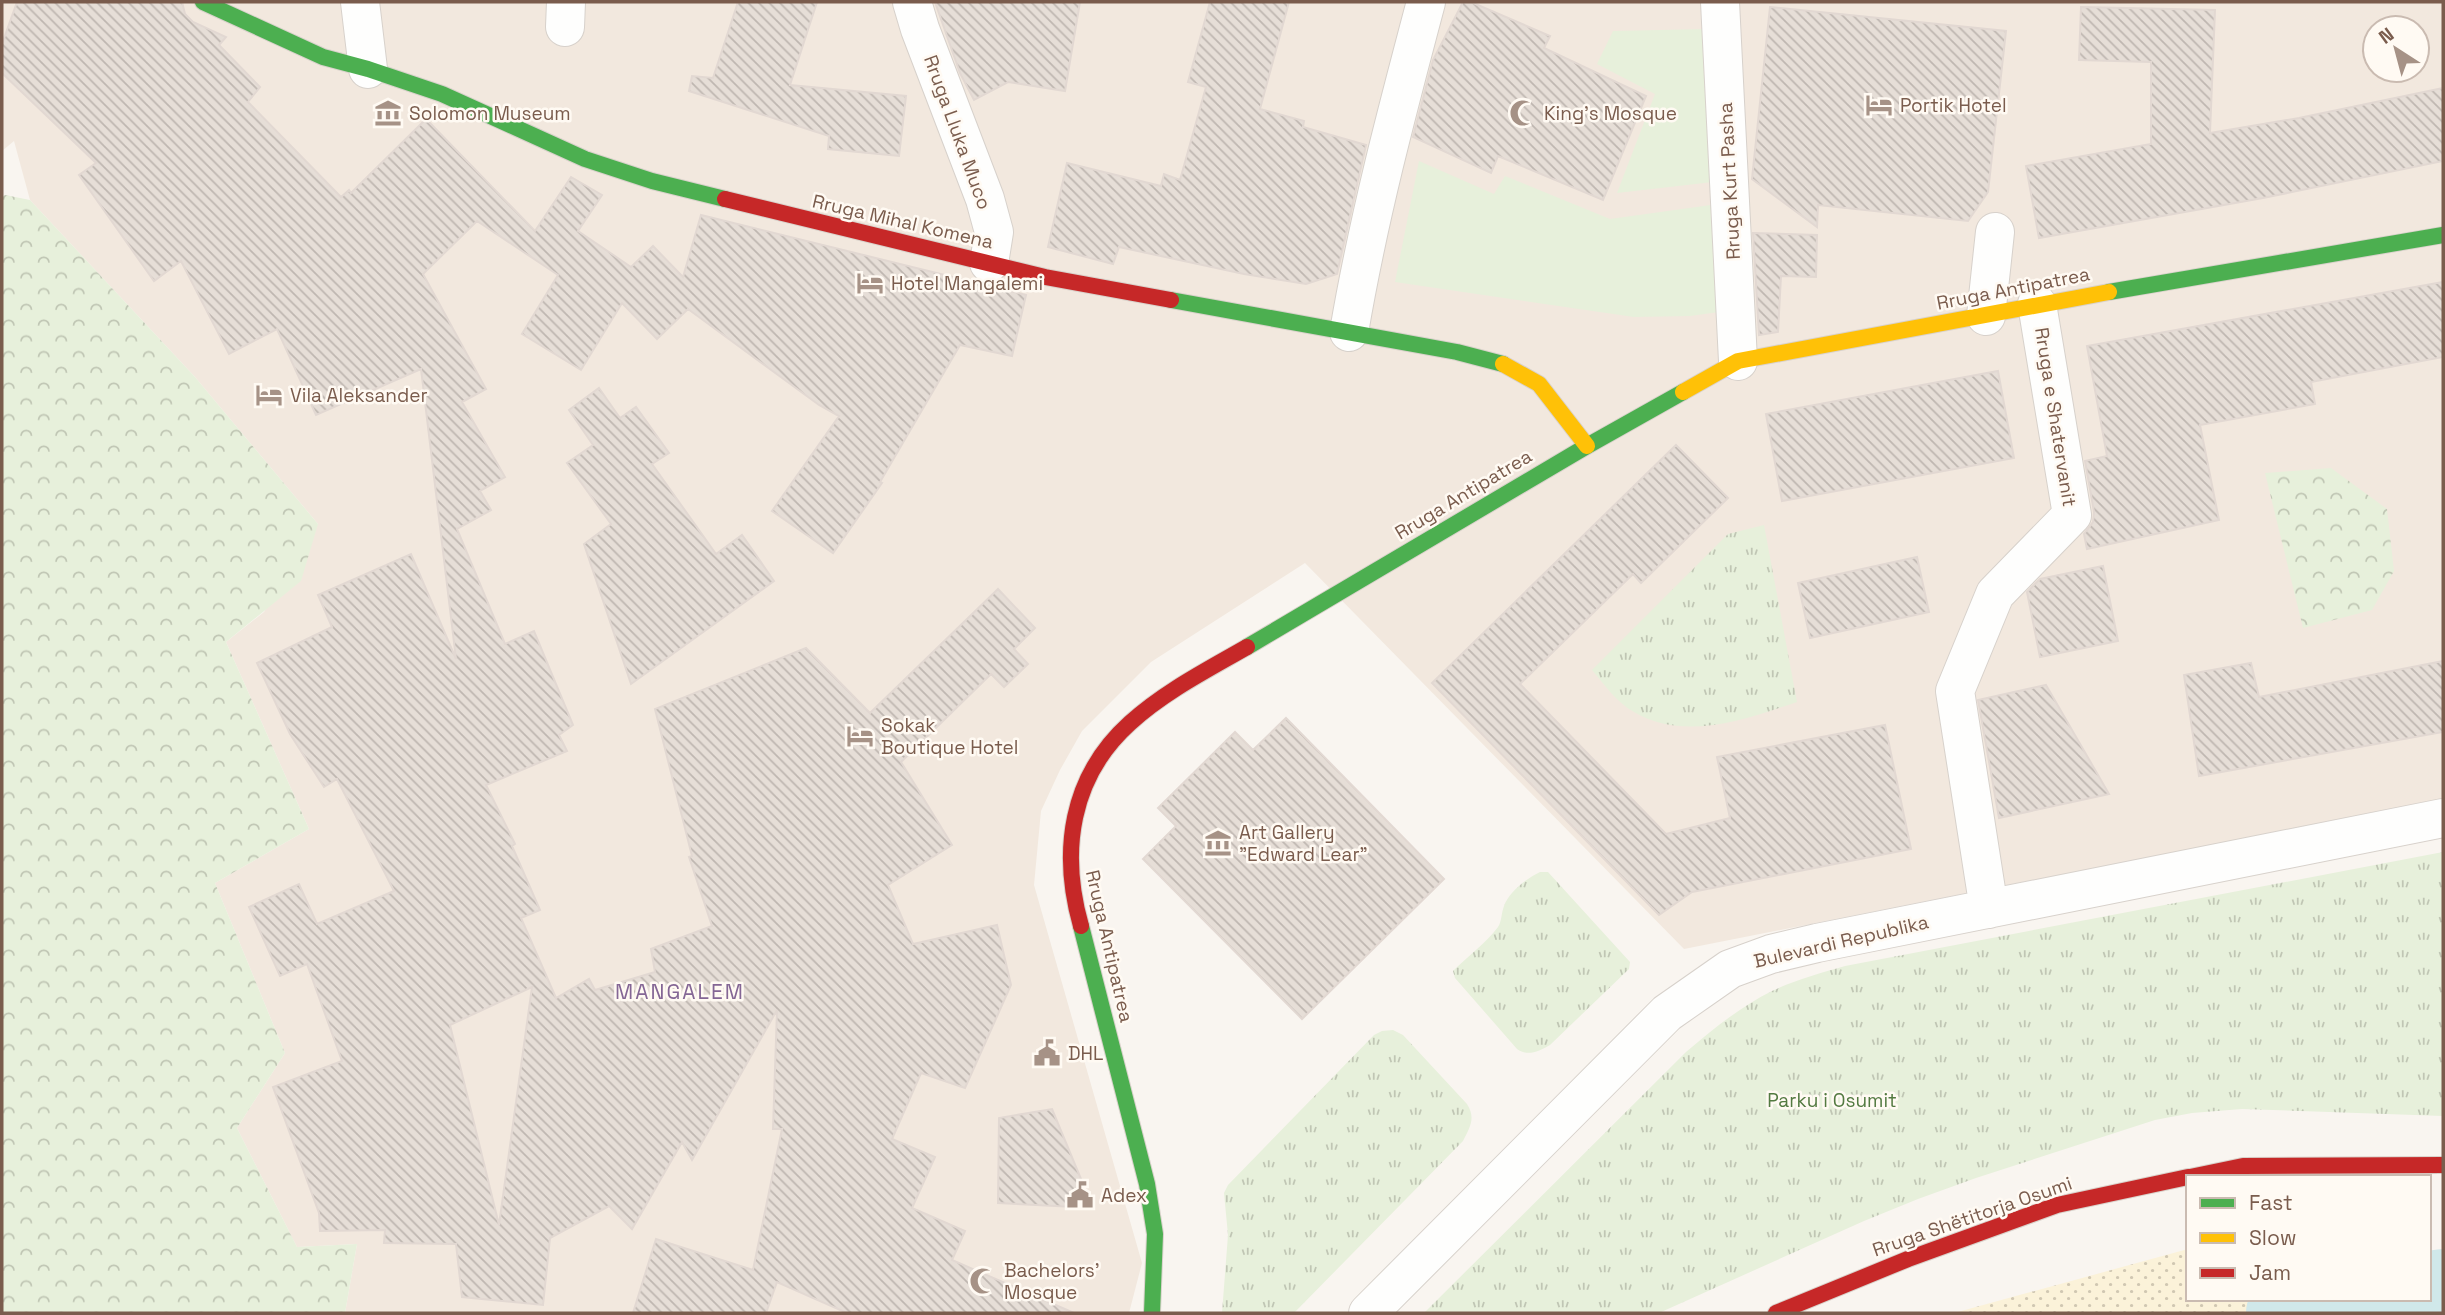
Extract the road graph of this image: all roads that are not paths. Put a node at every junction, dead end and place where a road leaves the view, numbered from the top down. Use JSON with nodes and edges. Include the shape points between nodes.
{"nodes":[{"id":1,"x":203,"y":2,"type":"edge"},
{"id":2,"x":360,"y":2,"type":"edge"},
{"id":3,"x":912,"y":2,"type":"edge"},
{"id":4,"x":1426,"y":2,"type":"edge"},
{"id":5,"x":1720,"y":2,"type":"edge"},
{"id":6,"x":368,"y":69,"type":"junction"},
{"id":7,"x":1995,"y":232,"type":"dead end"},
{"id":8,"x":2443,"y":235,"type":"edge"},
{"id":9,"x":989,"y":263,"type":"junction"},
{"id":10,"x":2037,"y":303,"type":"junction"},
{"id":11,"x":1986,"y":316,"type":"junction"},
{"id":12,"x":1349,"y":331,"type":"junction"},
{"id":13,"x":1738,"y":361,"type":"junction"},
{"id":14,"x":1587,"y":446,"type":"junction"},
{"id":15,"x":2443,"y":818,"type":"edge"},
{"id":16,"x":1989,"y":909,"type":"junction"},
{"id":17,"x":2443,"y":1166,"type":"edge"},
{"id":18,"x":2199,"y":1175,"type":"edge"},
{"id":19,"x":2186,"y":1178,"type":"edge"},
{"id":20,"x":1152,"y":1313,"type":"edge"},
{"id":21,"x":1368,"y":1313,"type":"edge"},
{"id":22,"x":1776,"y":1313,"type":"edge"}],
"edges":[{"from":1,"to":6,"type":"main road","name":"Rruga Mihal Komena","via":[[323,57]]},
{"from":2,"to":6,"type":"street"},
{"from":3,"to":9,"type":"street","name":"Rruga Lluka Muco","via":[[985,199],[994,232]]},
{"from":4,"to":12,"type":"street"},
{"from":5,"to":13,"type":"street","name":"Rruga Kurt Pasha"},
{"from":6,"to":9,"type":"main road","name":"Rruga Mihal Komena","via":[[442,94],[585,159],[652,181]]},
{"from":7,"to":11,"type":"street"},
{"from":8,"to":10,"type":"main road","name":"Rruga Antipatrea"},
{"from":9,"to":12,"type":"main road","name":"Rruga Mihal Komena"},
{"from":10,"to":11,"type":"main road","name":"Rruga Antipatrea"},
{"from":10,"to":16,"type":"street","name":"Rruga e Shatervanit","via":[[2072,515],[1995,594],[1955,691]]},
{"from":11,"to":13,"type":"main road","name":"Rruga Antipatrea"},
{"from":12,"to":14,"type":"main road","name":"Rruga Mihal Komena","via":[[1509,365],[1539,384]]},
{"from":13,"to":14,"type":"main road","name":"Rruga Antipatrea"},
{"from":14,"to":20,"type":"main road","name":"Rruga Antipatrea","via":[[1172,691],[1116,737],[1086,783],[1069,849],[1071,886],[1147,1184],[1155,1234]]},
{"from":15,"to":16,"type":"street","name":"Bulevardi Republika"},
{"from":16,"to":21,"type":"street","name":"Bulevardi Republika","via":[[1771,954],[1730,969],[1667,1013]]},
{"from":17,"to":18,"type":"main road","name":"Rruga Shëtitorja Osumi","via":[[2243,1166]]},
{"from":19,"to":22,"type":"main road","name":"Rruga Shëtitorja Osumi","via":[[2057,1205]]}]}
